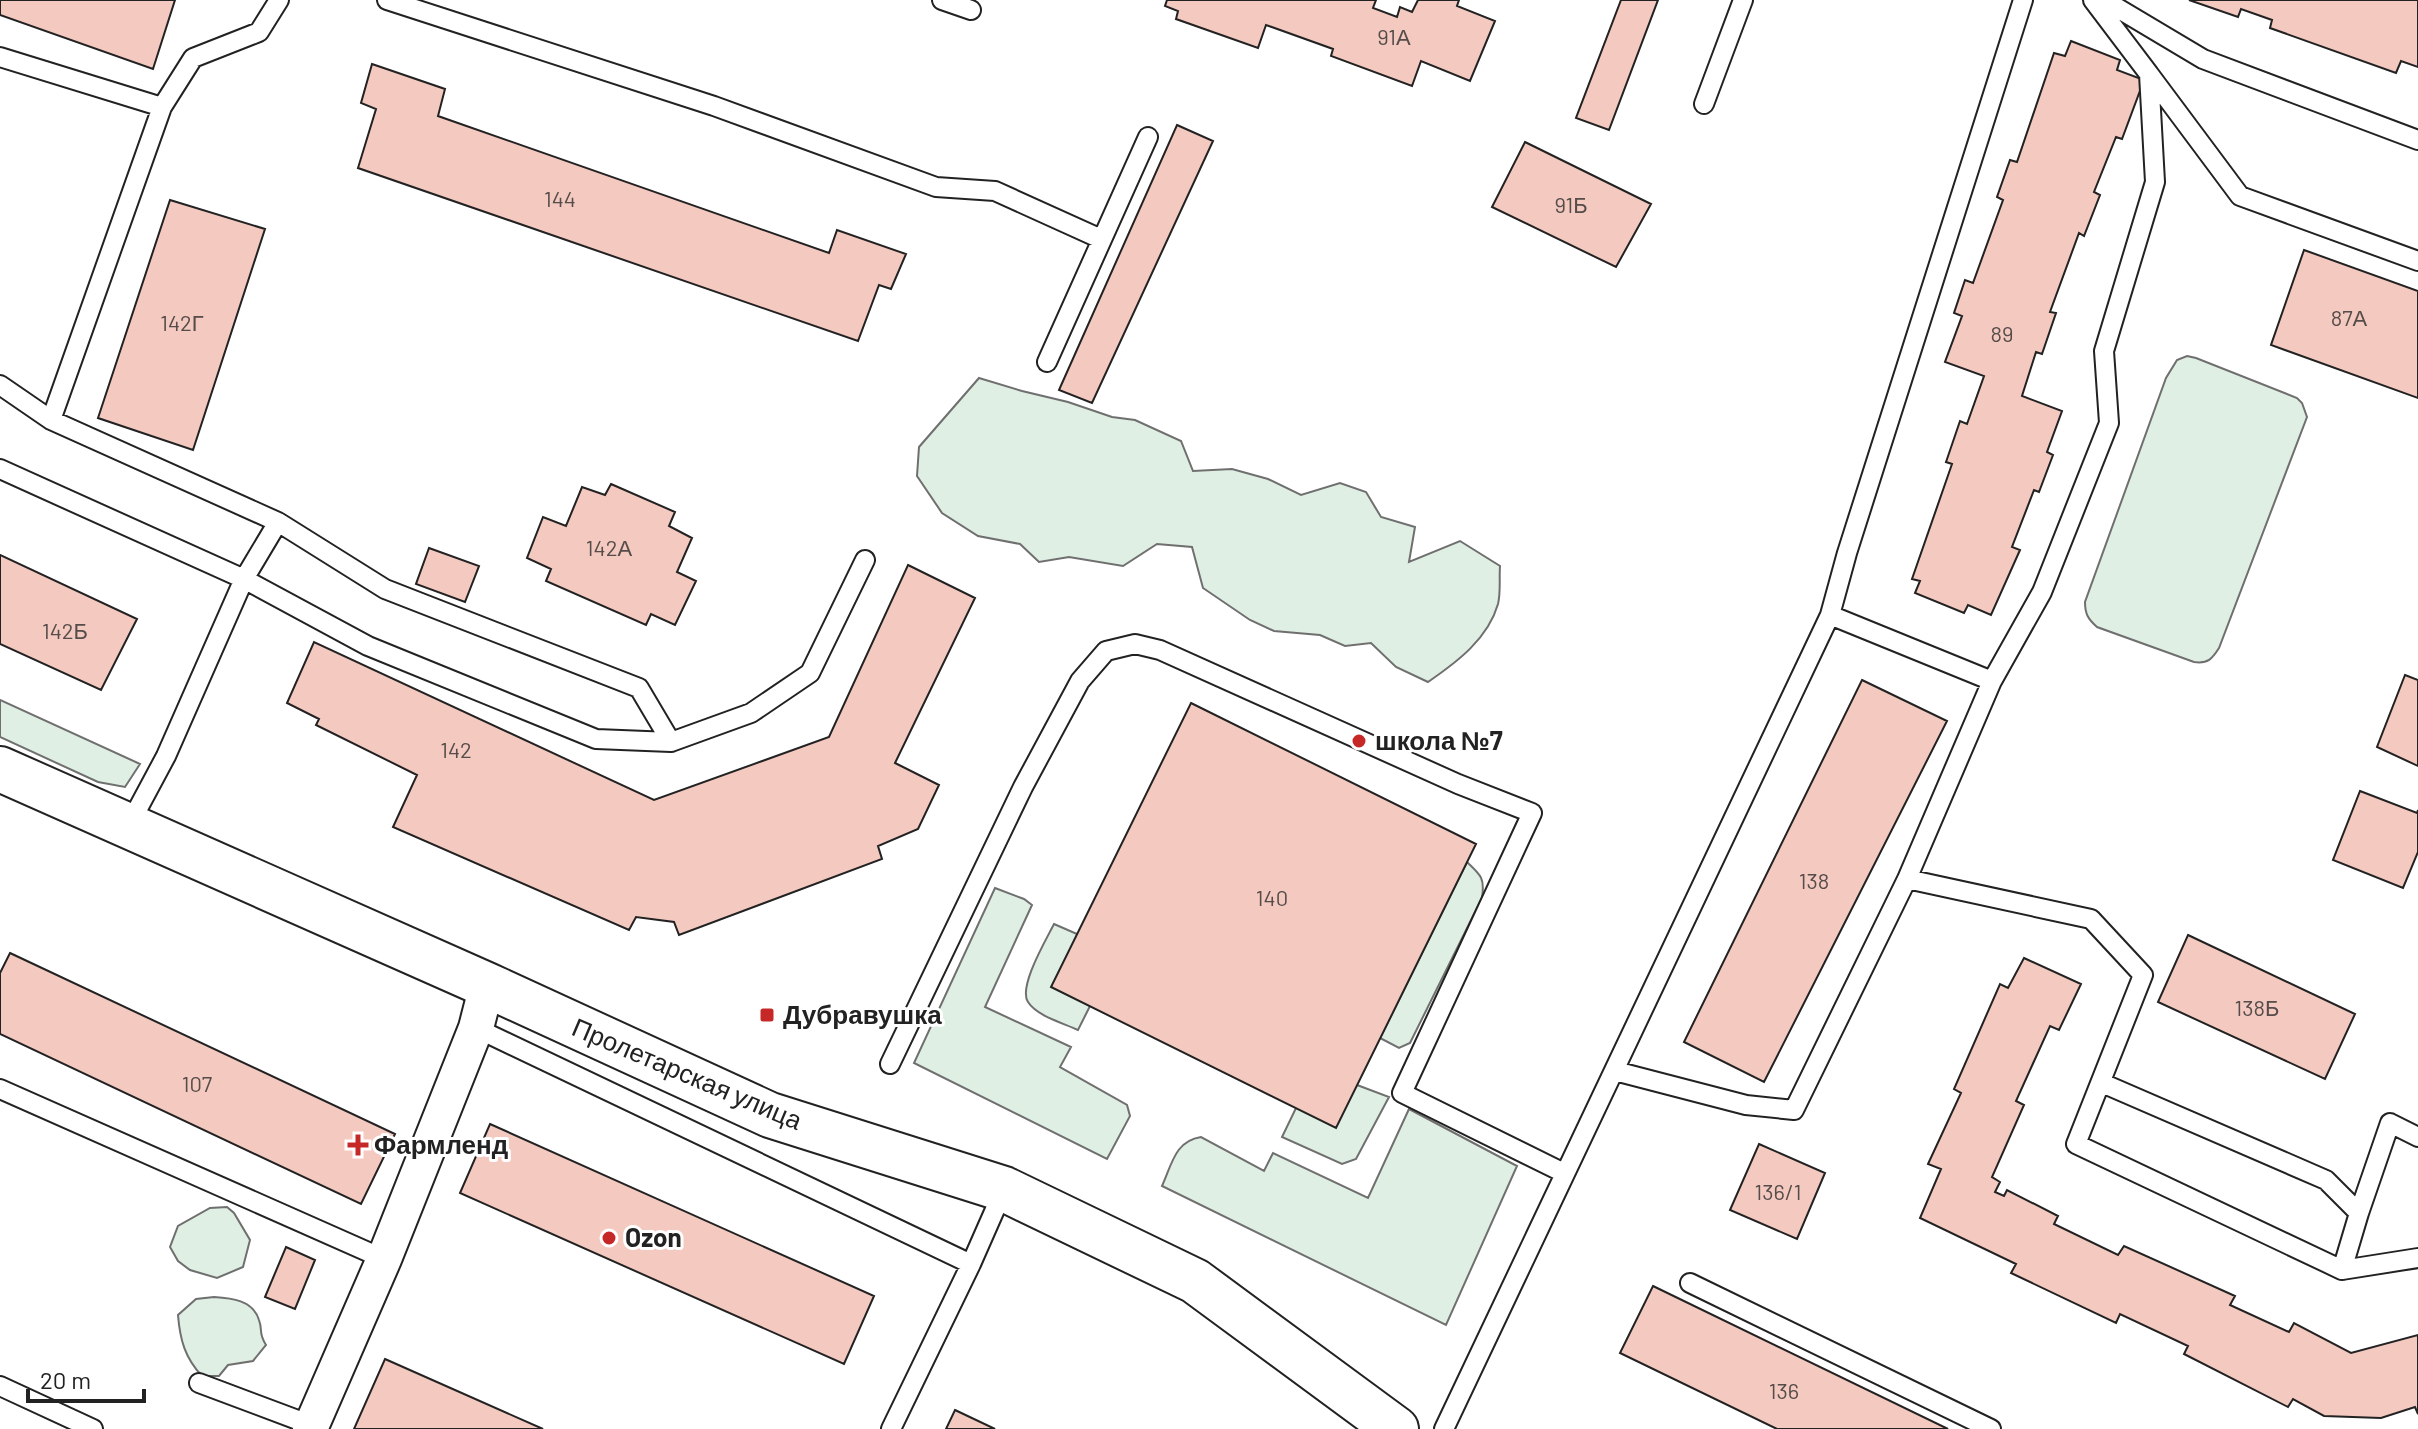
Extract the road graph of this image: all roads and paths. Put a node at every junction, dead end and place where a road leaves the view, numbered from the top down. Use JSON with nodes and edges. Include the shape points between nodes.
{"nodes":[{"id":1,"x":279,"y":0,"type":"edge"},
{"id":2,"x":387,"y":0,"type":"edge"},
{"id":3,"x":942,"y":0,"type":"edge"},
{"id":4,"x":1743,"y":0,"type":"edge"},
{"id":5,"x":2023,"y":0,"type":"edge"},
{"id":6,"x":2093,"y":0,"type":"edge"},
{"id":7,"x":2104,"y":0,"type":"edge"},
{"id":8,"x":971,"y":10,"type":"dead end"},
{"id":9,"x":0,"y":57,"type":"edge"},
{"id":10,"x":2149,"y":74,"type":"junction"},
{"id":11,"x":1704,"y":104,"type":"dead end"},
{"id":12,"x":162,"y":107,"type":"junction"},
{"id":13,"x":1148,"y":137,"type":"dead end"},
{"id":14,"x":2418,"y":140,"type":"edge"},
{"id":15,"x":1101,"y":239,"type":"junction"},
{"id":16,"x":2418,"y":261,"type":"edge"},
{"id":17,"x":1047,"y":362,"type":"dead end"},
{"id":18,"x":0,"y":385,"type":"edge"},
{"id":19,"x":51,"y":420,"type":"junction"},
{"id":20,"x":0,"y":469,"type":"edge"},
{"id":21,"x":278,"y":522,"type":"junction"},
{"id":22,"x":865,"y":560,"type":"dead end"},
{"id":23,"x":244,"y":579,"type":"junction"},
{"id":24,"x":1830,"y":615,"type":"junction"},
{"id":25,"x":1992,"y":681,"type":"junction"},
{"id":26,"x":671,"y":742,"type":"junction"},
{"id":27,"x":0,"y":769,"type":"edge"},
{"id":28,"x":128,"y":827,"type":"junction"},
{"id":29,"x":1907,"y":879,"type":"junction"},
{"id":30,"x":487,"y":985,"type":"junction"},
{"id":31,"x":476,"y":1028,"type":"junction"},
{"id":32,"x":890,"y":1064,"type":"dead end"},
{"id":33,"x":1615,"y":1071,"type":"junction"},
{"id":34,"x":2102,"y":1083,"type":"junction"},
{"id":35,"x":0,"y":1089,"type":"edge"},
{"id":36,"x":2418,"y":1137,"type":"edge"},
{"id":37,"x":1564,"y":1173,"type":"junction"},
{"id":38,"x":1004,"y":1189,"type":"junction"},
{"id":39,"x":2359,"y":1213,"type":"junction"},
{"id":40,"x":2418,"y":1258,"type":"edge"},
{"id":41,"x":384,"y":1259,"type":"junction"},
{"id":42,"x":971,"y":1264,"type":"junction"},
{"id":43,"x":2342,"y":1270,"type":"junction"},
{"id":44,"x":1690,"y":1283,"type":"dead end"},
{"id":45,"x":199,"y":1383,"type":"dead end"},
{"id":46,"x":0,"y":1386,"type":"edge"},
{"id":47,"x":310,"y":1427,"type":"edge"},
{"id":48,"x":93,"y":1429,"type":"edge"},
{"id":49,"x":891,"y":1429,"type":"edge"},
{"id":50,"x":1396,"y":1429,"type":"edge"},
{"id":51,"x":1444,"y":1429,"type":"edge"},
{"id":52,"x":1991,"y":1429,"type":"edge"}],
"edges":[{"from":1,"to":12,"type":"lane","via":[[259,32],[193,58]]},
{"from":2,"to":15,"type":"lane","via":[[714,106],[936,187],[995,191]]},
{"from":3,"to":8,"type":"lane"},
{"from":4,"to":11,"type":"lane"},
{"from":5,"to":24,"type":"lane"},
{"from":6,"to":10,"type":"lane"},
{"from":7,"to":14,"type":"lane","via":[[2203,59]]},
{"from":9,"to":12,"type":"lane"},
{"from":10,"to":16,"type":"lane","via":[[2240,196]]},
{"from":10,"to":25,"type":"lane","via":[[2155,182],[2104,351],[2109,423],[2042,592]]},
{"from":12,"to":19,"type":"lane"},
{"from":13,"to":15,"type":"lane"},
{"from":15,"to":17,"type":"lane"},
{"from":18,"to":19,"type":"lane"},
{"from":19,"to":21,"type":"lane"},
{"from":20,"to":23,"type":"lane"},
{"from":21,"to":23,"type":"lane"},
{"from":21,"to":26,"type":"lane","via":[[385,589],[639,688]]},
{"from":22,"to":26,"type":"lane","via":[[810,673],[751,713]]},
{"from":23,"to":26,"type":"lane","via":[[368,646],[596,739]]},
{"from":23,"to":28,"type":"lane","via":[[166,756]]},
{"from":24,"to":25,"type":"lane"},
{"from":24,"to":33,"type":"lane"},
{"from":25,"to":29,"type":"lane"},
{"from":27,"to":28,"type":"street","name":"Пролетарская улица"},
{"from":28,"to":30,"type":"street","name":"Пролетарская улица"},
{"from":29,"to":33,"type":"lane","via":[[1794,1110],[1746,1105]]},
{"from":29,"to":34,"type":"lane","via":[[2091,919],[2143,975]]},
{"from":30,"to":31,"type":"street"},
{"from":30,"to":38,"type":"street","name":"Пролетарская улица","via":[[770,1115]]},
{"from":31,"to":41,"type":"street"},
{"from":31,"to":42,"type":"lane"},
{"from":32,"to":37,"type":"lane","via":[[1080,681],[1106,651],[1135,644],[1160,650],[1532,813],[1402,1093]]},
{"from":33,"to":37,"type":"lane"},
{"from":34,"to":39,"type":"lane","via":[[2326,1180]]},
{"from":34,"to":43,"type":"lane","via":[[2076,1144]]},
{"from":35,"to":41,"type":"lane"},
{"from":36,"to":39,"type":"lane","via":[[2390,1123]]},
{"from":37,"to":51,"type":"lane"},
{"from":38,"to":42,"type":"lane"},
{"from":38,"to":50,"type":"street","name":"Пролетарская улица","via":[[1195,1281]]},
{"from":39,"to":43,"type":"lane"},
{"from":40,"to":43,"type":"lane"},
{"from":41,"to":47,"type":"street"},
{"from":42,"to":49,"type":"lane"},
{"from":44,"to":52,"type":"lane"},
{"from":45,"to":47,"type":"lane"},
{"from":46,"to":48,"type":"lane"}]}
